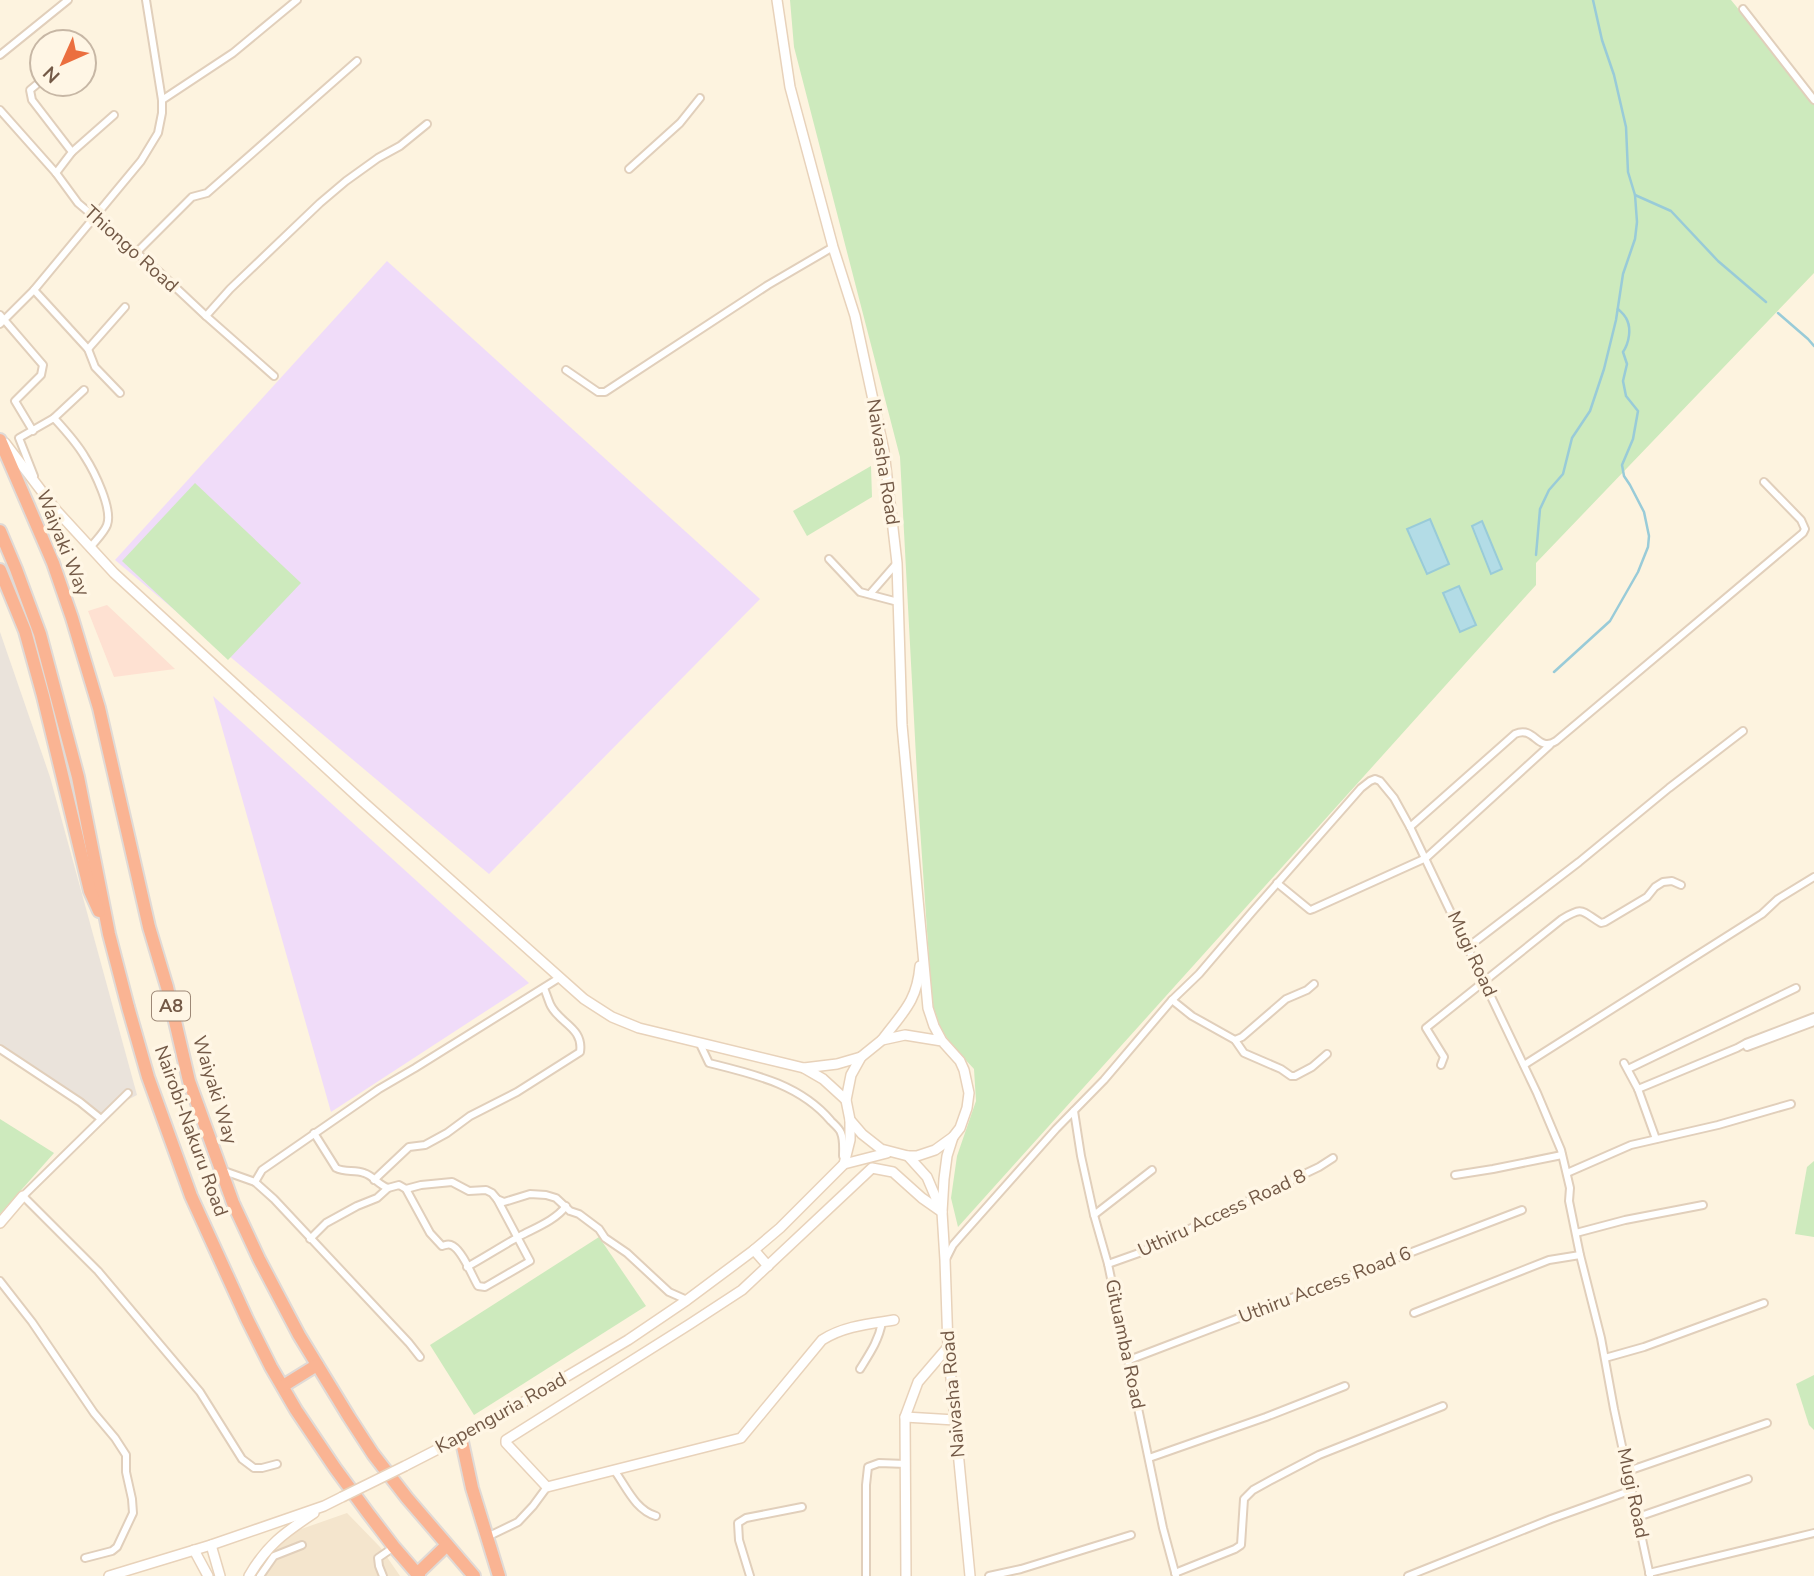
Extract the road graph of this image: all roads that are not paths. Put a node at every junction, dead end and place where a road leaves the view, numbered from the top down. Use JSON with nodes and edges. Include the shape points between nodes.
{"nodes":[{"id":1,"x":68,"y":0,"type":"edge"},
{"id":2,"x":154,"y":0,"type":"edge"},
{"id":3,"x":297,"y":0,"type":"edge"},
{"id":4,"x":777,"y":0,"type":"edge"},
{"id":5,"x":146,"y":2,"type":"edge"},
{"id":6,"x":1743,"y":9,"type":"dead end"},
{"id":7,"x":0,"y":55,"type":"edge"},
{"id":8,"x":357,"y":61,"type":"dead end"},
{"id":9,"x":32,"y":98,"type":"edge"},
{"id":10,"x":701,"y":98,"type":"dead end"},
{"id":11,"x":162,"y":100,"type":"junction"},
{"id":12,"x":1814,"y":100,"type":"edge"},
{"id":13,"x":0,"y":110,"type":"edge"},
{"id":14,"x":114,"y":115,"type":"dead end"},
{"id":15,"x":427,"y":124,"type":"dead end"},
{"id":16,"x":72,"y":152,"type":"junction"},
{"id":17,"x":629,"y":169,"type":"dead end"},
{"id":18,"x":56,"y":173,"type":"junction"},
{"id":19,"x":95,"y":216,"type":"junction"},
{"id":20,"x":834,"y":247,"type":"junction"},
{"id":21,"x":136,"y":253,"type":"junction"},
{"id":22,"x":34,"y":290,"type":"junction"},
{"id":23,"x":125,"y":307,"type":"dead end"},
{"id":24,"x":206,"y":316,"type":"junction"},
{"id":25,"x":1,"y":320,"type":"edge"},
{"id":26,"x":88,"y":349,"type":"junction"},
{"id":27,"x":566,"y":370,"type":"dead end"},
{"id":28,"x":274,"y":376,"type":"dead end"},
{"id":29,"x":84,"y":390,"type":"dead end"},
{"id":30,"x":120,"y":393,"type":"dead end"},
{"id":31,"x":54,"y":418,"type":"junction"},
{"id":32,"x":33,"y":431,"type":"junction"},
{"id":33,"x":0,"y":438,"type":"edge"},
{"id":34,"x":1764,"y":482,"type":"dead end"},
{"id":35,"x":37,"y":484,"type":"junction"},
{"id":36,"x":0,"y":531,"type":"edge"},
{"id":37,"x":90,"y":548,"type":"junction"},
{"id":38,"x":829,"y":559,"type":"dead end"},
{"id":39,"x":897,"y":563,"type":"junction"},
{"id":40,"x":0,"y":570,"type":"edge"},
{"id":41,"x":870,"y":594,"type":"junction"},
{"id":42,"x":898,"y":603,"type":"junction"},
{"id":43,"x":1744,"y":731,"type":"dead end"},
{"id":44,"x":1550,"y":744,"type":"junction"},
{"id":45,"x":1410,"y":827,"type":"junction"},
{"id":46,"x":1426,"y":858,"type":"junction"},
{"id":47,"x":1814,"y":877,"type":"edge"},
{"id":48,"x":1277,"y":883,"type":"junction"},
{"id":49,"x":1681,"y":884,"type":"dead end"},
{"id":50,"x":109,"y":934,"type":"junction"},
{"id":51,"x":921,"y":934,"type":"junction"},
{"id":52,"x":1468,"y":947,"type":"junction"},
{"id":53,"x":559,"y":978,"type":"junction"},
{"id":54,"x":1484,"y":980,"type":"junction"},
{"id":55,"x":1314,"y":984,"type":"dead end"},
{"id":56,"x":544,"y":988,"type":"junction"},
{"id":57,"x":1796,"y":988,"type":"dead end"},
{"id":58,"x":1172,"y":1000,"type":"junction"},
{"id":59,"x":1814,"y":1017,"type":"edge"},
{"id":60,"x":1814,"y":1023,"type":"edge"},
{"id":61,"x":882,"y":1040,"type":"junction"},
{"id":62,"x":1234,"y":1040,"type":"junction"},
{"id":63,"x":942,"y":1041,"type":"junction"},
{"id":64,"x":700,"y":1044,"type":"junction"},
{"id":65,"x":1737,"y":1048,"type":"junction"},
{"id":66,"x":0,"y":1049,"type":"edge"},
{"id":67,"x":1327,"y":1054,"type":"dead end"},
{"id":68,"x":861,"y":1057,"type":"junction"},
{"id":69,"x":1441,"y":1065,"type":"dead end"},
{"id":70,"x":1524,"y":1065,"type":"junction"},
{"id":71,"x":804,"y":1068,"type":"junction"},
{"id":72,"x":1638,"y":1089,"type":"junction"},
{"id":73,"x":128,"y":1093,"type":"dead end"},
{"id":74,"x":846,"y":1100,"type":"junction"},
{"id":75,"x":1791,"y":1104,"type":"dead end"},
{"id":76,"x":1074,"y":1111,"type":"junction"},
{"id":77,"x":101,"y":1119,"type":"junction"},
{"id":78,"x":850,"y":1120,"type":"junction"},
{"id":79,"x":314,"y":1133,"type":"junction"},
{"id":80,"x":953,"y":1137,"type":"junction"},
{"id":81,"x":1656,"y":1139,"type":"junction"},
{"id":82,"x":889,"y":1153,"type":"junction"},
{"id":83,"x":1562,"y":1155,"type":"junction"},
{"id":84,"x":908,"y":1156,"type":"junction"},
{"id":85,"x":1333,"y":1158,"type":"dead end"},
{"id":86,"x":844,"y":1164,"type":"junction"},
{"id":87,"x":220,"y":1170,"type":"junction"},
{"id":88,"x":1152,"y":1170,"type":"dead end"},
{"id":89,"x":1567,"y":1173,"type":"junction"},
{"id":90,"x":1455,"y":1175,"type":"dead end"},
{"id":91,"x":374,"y":1180,"type":"junction"},
{"id":92,"x":255,"y":1182,"type":"junction"},
{"id":93,"x":388,"y":1188,"type":"junction"},
{"id":94,"x":406,"y":1189,"type":"junction"},
{"id":95,"x":23,"y":1196,"type":"junction"},
{"id":96,"x":497,"y":1199,"type":"junction"},
{"id":97,"x":1703,"y":1205,"type":"dead end"},
{"id":98,"x":566,"y":1206,"type":"junction"},
{"id":99,"x":1521,"y":1210,"type":"dead end"},
{"id":100,"x":942,"y":1215,"type":"junction"},
{"id":101,"x":1094,"y":1215,"type":"junction"},
{"id":102,"x":0,"y":1223,"type":"edge"},
{"id":103,"x":1576,"y":1233,"type":"junction"},
{"id":104,"x":310,"y":1238,"type":"junction"},
{"id":105,"x":517,"y":1238,"type":"junction"},
{"id":106,"x":754,"y":1250,"type":"junction"},
{"id":107,"x":1580,"y":1255,"type":"junction"},
{"id":108,"x":945,"y":1261,"type":"junction"},
{"id":109,"x":1108,"y":1264,"type":"junction"},
{"id":110,"x":467,"y":1266,"type":"junction"},
{"id":111,"x":768,"y":1266,"type":"junction"},
{"id":112,"x":0,"y":1281,"type":"edge"},
{"id":113,"x":687,"y":1300,"type":"junction"},
{"id":114,"x":1764,"y":1303,"type":"dead end"},
{"id":115,"x":1414,"y":1313,"type":"dead end"},
{"id":116,"x":894,"y":1320,"type":"dead end"},
{"id":117,"x":882,"y":1322,"type":"junction"},
{"id":118,"x":948,"y":1347,"type":"junction"},
{"id":119,"x":420,"y":1357,"type":"dead end"},
{"id":120,"x":1605,"y":1358,"type":"junction"},
{"id":121,"x":1129,"y":1360,"type":"junction"},
{"id":122,"x":317,"y":1365,"type":"junction"},
{"id":123,"x":860,"y":1369,"type":"dead end"},
{"id":124,"x":1345,"y":1386,"type":"dead end"},
{"id":125,"x":283,"y":1387,"type":"junction"},
{"id":126,"x":1443,"y":1406,"type":"dead end"},
{"id":127,"x":905,"y":1417,"type":"junction"},
{"id":128,"x":955,"y":1420,"type":"junction"},
{"id":129,"x":1767,"y":1423,"type":"dead end"},
{"id":130,"x":461,"y":1437,"type":"junction"},
{"id":131,"x":1149,"y":1458,"type":"junction"},
{"id":132,"x":277,"y":1464,"type":"dead end"},
{"id":133,"x":906,"y":1464,"type":"junction"},
{"id":134,"x":614,"y":1470,"type":"junction"},
{"id":135,"x":1628,"y":1471,"type":"junction"},
{"id":136,"x":1748,"y":1479,"type":"dead end"},
{"id":137,"x":547,"y":1487,"type":"junction"},
{"id":138,"x":1632,"y":1490,"type":"junction"},
{"id":139,"x":324,"y":1506,"type":"junction"},
{"id":140,"x":803,"y":1507,"type":"dead end"},
{"id":141,"x":656,"y":1516,"type":"dead end"},
{"id":142,"x":1638,"y":1517,"type":"junction"},
{"id":143,"x":1814,"y":1533,"type":"edge"},
{"id":144,"x":1131,"y":1535,"type":"dead end"},
{"id":145,"x":487,"y":1537,"type":"junction"},
{"id":146,"x":211,"y":1545,"type":"junction"},
{"id":147,"x":302,"y":1545,"type":"dead end"},
{"id":148,"x":447,"y":1545,"type":"junction"},
{"id":149,"x":394,"y":1547,"type":"junction"},
{"id":150,"x":194,"y":1550,"type":"junction"},
{"id":151,"x":85,"y":1558,"type":"dead end"},
{"id":152,"x":501,"y":1574,"type":"edge"},
{"id":153,"x":414,"y":1575,"type":"edge"},
{"id":154,"x":1176,"y":1575,"type":"edge"},
{"id":155,"x":1650,"y":1575,"type":"edge"},
{"id":156,"x":108,"y":1576,"type":"edge"},
{"id":157,"x":208,"y":1576,"type":"edge"},
{"id":158,"x":220,"y":1576,"type":"edge"},
{"id":159,"x":249,"y":1576,"type":"edge"},
{"id":160,"x":260,"y":1576,"type":"edge"},
{"id":161,"x":383,"y":1576,"type":"edge"},
{"id":162,"x":474,"y":1576,"type":"edge"},
{"id":163,"x":750,"y":1576,"type":"edge"},
{"id":164,"x":866,"y":1576,"type":"edge"},
{"id":165,"x":906,"y":1576,"type":"edge"},
{"id":166,"x":970,"y":1576,"type":"edge"},
{"id":167,"x":989,"y":1576,"type":"edge"},
{"id":168,"x":1408,"y":1576,"type":"edge"}],
"edges":[{"from":1,"to":7,"type":"street"},
{"from":2,"to":5,"type":"street"},
{"from":3,"to":11,"type":"street","via":[[233,53]]},
{"from":4,"to":20,"type":"street","name":"Naivasha Road","via":[[790,88]]},
{"from":5,"to":11,"type":"street"},
{"from":6,"to":12,"type":"street"},
{"from":8,"to":21,"type":"street","via":[[207,193],[192,197]]},
{"from":9,"to":16,"type":"street"},
{"from":10,"to":17,"type":"street"},
{"from":11,"to":19,"type":"street","via":[[158,133]]},
{"from":13,"to":18,"type":"street","name":"Thiongo Road"},
{"from":14,"to":16,"type":"street"},
{"from":15,"to":24,"type":"street","via":[[320,203]]},
{"from":16,"to":18,"type":"street"},
{"from":18,"to":19,"type":"street","name":"Thiongo Road"},
{"from":19,"to":21,"type":"street","name":"Thiongo Road"},
{"from":19,"to":22,"type":"street"},
{"from":20,"to":27,"type":"street","via":[[605,392],[598,393]]},
{"from":20,"to":39,"type":"street","name":"Naivasha Road","via":[[876,407]]},
{"from":21,"to":24,"type":"street","name":"Thiongo Road"},
{"from":22,"to":25,"type":"street"},
{"from":22,"to":26,"type":"street"},
{"from":23,"to":26,"type":"street"},
{"from":24,"to":28,"type":"street","name":"Thiongo Road"},
{"from":25,"to":32,"type":"street","via":[[43,365],[41,375],[15,401]]},
{"from":26,"to":30,"type":"street","via":[[95,367]]},
{"from":29,"to":31,"type":"street"},
{"from":31,"to":32,"type":"street"},
{"from":31,"to":37,"type":"street","via":[[86,457],[104,501],[108,522]]},
{"from":32,"to":35,"type":"street","via":[[19,438]]},
{"from":33,"to":35,"type":"street"},
{"from":33,"to":87,"type":"highway","name":"Waiyaki Way","number":"A8","via":[[72,618],[99,708],[189,1081]]},
{"from":34,"to":44,"type":"street","via":[[1801,520],[1803,533]]},
{"from":35,"to":37,"type":"street"},
{"from":36,"to":50,"type":"highway","name":"Nairobi-Nakuru Road","number":"A8","via":[[40,634],[78,777]]},
{"from":37,"to":53,"type":"street"},
{"from":38,"to":41,"type":"street","via":[[860,592]]},
{"from":39,"to":41,"type":"street"},
{"from":39,"to":42,"type":"street","name":"Naivasha Road"},
{"from":40,"to":50,"type":"highway","via":[[25,631],[90,891]]},
{"from":41,"to":42,"type":"street"},
{"from":42,"to":51,"type":"street","name":"Naivasha Road","via":[[902,725]]},
{"from":43,"to":52,"type":"street"},
{"from":44,"to":45,"type":"street","via":[[1527,732],[1515,734]]},
{"from":44,"to":46,"type":"street"},
{"from":45,"to":46,"type":"street","name":"Mugi Road"},
{"from":45,"to":48,"type":"street","name":"Mugi Road","via":[[1380,780],[1370,780]]},
{"from":46,"to":48,"type":"street","via":[[1310,910]]},
{"from":46,"to":52,"type":"street","name":"Mugi Road"},
{"from":47,"to":70,"type":"street"},
{"from":48,"to":58,"type":"street","name":"Mugi Road"},
{"from":49,"to":54,"type":"street","via":[[1663,883],[1605,922],[1576,911]]},
{"from":50,"to":125,"type":"highway","name":"Nairobi-Nakuru Road","number":"A8","via":[[148,1077],[191,1196]]},
{"from":51,"to":61,"type":"street","name":"Naivasha Road","via":[[912,1002]]},
{"from":51,"to":63,"type":"street","name":"Naivasha Road","via":[[928,1008]]},
{"from":52,"to":54,"type":"street","name":"Mugi Road"},
{"from":53,"to":56,"type":"street"},
{"from":53,"to":64,"type":"street","via":[[612,1017]]},
{"from":54,"to":69,"type":"street","via":[[1426,1028],[1444,1057]]},
{"from":54,"to":70,"type":"street","name":"Mugi Road"},
{"from":55,"to":62,"type":"street","via":[[1286,999]]},
{"from":56,"to":79,"type":"street"},
{"from":56,"to":91,"type":"street","via":[[550,1005],[578,1035],[580,1052],[447,1133],[409,1147]]},
{"from":57,"to":72,"type":"street","via":[[1626,1066]]},
{"from":58,"to":62,"type":"street"},
{"from":58,"to":76,"type":"street","name":"Mugi Road"},
{"from":59,"to":65,"type":"street"},
{"from":60,"to":65,"type":"street"},
{"from":61,"to":63,"type":"street","via":[[905,1035]]},
{"from":61,"to":68,"type":"street"},
{"from":62,"to":67,"type":"street","via":[[1244,1054],[1291,1076]]},
{"from":63,"to":80,"type":"street","via":[[960,1061],[969,1093],[960,1128]]},
{"from":64,"to":71,"type":"street"},
{"from":64,"to":86,"type":"street","via":[[709,1063],[785,1085],[807,1099],[841,1132]]},
{"from":65,"to":72,"type":"street"},
{"from":66,"to":77,"type":"street"},
{"from":68,"to":71,"type":"street"},
{"from":68,"to":74,"type":"street","via":[[851,1075]]},
{"from":70,"to":83,"type":"street","name":"Mugi Road"},
{"from":71,"to":74,"type":"street"},
{"from":72,"to":81,"type":"street"},
{"from":73,"to":77,"type":"street"},
{"from":74,"to":78,"type":"street"},
{"from":75,"to":81,"type":"street"},
{"from":76,"to":101,"type":"street","name":"Gituamba Road"},
{"from":76,"to":108,"type":"street","name":"Mugi Road","via":[[953,1245]]},
{"from":77,"to":95,"type":"street"},
{"from":78,"to":82,"type":"street"},
{"from":78,"to":86,"type":"street"},
{"from":79,"to":91,"type":"street","via":[[336,1168],[362,1171]]},
{"from":79,"to":92,"type":"street","via":[[262,1170]]},
{"from":80,"to":84,"type":"street","via":[[935,1150]]},
{"from":80,"to":100,"type":"street","via":[[945,1168]]},
{"from":81,"to":89,"type":"street"},
{"from":82,"to":84,"type":"street"},
{"from":82,"to":86,"type":"street"},
{"from":83,"to":89,"type":"street","name":"Mugi Road"},
{"from":83,"to":90,"type":"street"},
{"from":84,"to":100,"type":"street","via":[[927,1177]]},
{"from":85,"to":109,"type":"street","name":"Uthiru Access Road 8","via":[[1151,1248]]},
{"from":86,"to":106,"type":"street","name":"Kapenguria Road"},
{"from":87,"to":92,"type":"street"},
{"from":87,"to":122,"type":"highway","name":"Waiyaki Way","number":"A8","via":[[259,1259]]},
{"from":88,"to":101,"type":"street"},
{"from":89,"to":103,"type":"street","name":"Mugi Road"},
{"from":91,"to":93,"type":"street"},
{"from":92,"to":104,"type":"street"},
{"from":93,"to":94,"type":"street","via":[[399,1185]]},
{"from":93,"to":104,"type":"street","via":[[326,1223]]},
{"from":94,"to":96,"type":"street","via":[[452,1182],[469,1191],[486,1190]]},
{"from":94,"to":110,"type":"street","via":[[430,1233],[442,1246],[454,1247]]},
{"from":95,"to":102,"type":"street"},
{"from":95,"to":132,"type":"street","via":[[98,1271],[193,1384],[242,1459],[254,1468]]},
{"from":96,"to":98,"type":"street","via":[[504,1202],[530,1194],[546,1195]]},
{"from":96,"to":105,"type":"street"},
{"from":97,"to":103,"type":"street"},
{"from":98,"to":105,"type":"street"},
{"from":98,"to":113,"type":"street","via":[[669,1292]]},
{"from":99,"to":121,"type":"street","name":"Uthiru Access Road 6"},
{"from":100,"to":108,"type":"street","name":"Naivasha Road"},
{"from":100,"to":111,"type":"street","via":[[893,1172],[872,1168]]},
{"from":101,"to":109,"type":"street","name":"Gituamba Road"},
{"from":103,"to":107,"type":"street","name":"Mugi Road"},
{"from":104,"to":119,"type":"street"},
{"from":105,"to":110,"type":"street"},
{"from":105,"to":110,"type":"street","via":[[530,1261],[485,1287],[478,1286]]},
{"from":106,"to":111,"type":"street"},
{"from":106,"to":113,"type":"street","name":"Kapenguria Road"},
{"from":107,"to":115,"type":"street","via":[[1549,1260]]},
{"from":107,"to":120,"type":"street","name":"Mugi Road"},
{"from":108,"to":118,"type":"street","name":"Naivasha Road"},
{"from":109,"to":121,"type":"street","name":"Gituamba Road"},
{"from":111,"to":137,"type":"street","via":[[711,1311],[506,1440]]},
{"from":112,"to":151,"type":"street","via":[[125,1455],[133,1513],[112,1551]]},
{"from":113,"to":130,"type":"street","name":"Kapenguria Road","via":[[628,1340]]},
{"from":114,"to":120,"type":"street"},
{"from":116,"to":117,"type":"street"},
{"from":117,"to":123,"type":"street","via":[[879,1337]]},
{"from":117,"to":134,"type":"street","via":[[835,1332],[822,1340],[741,1437]]},
{"from":118,"to":127,"type":"street","via":[[918,1382]]},
{"from":118,"to":128,"type":"street","name":"Naivasha Road"},
{"from":120,"to":135,"type":"street","name":"Mugi Road"},
{"from":121,"to":131,"type":"street","name":"Gituamba Road"},
{"from":122,"to":125,"type":"highway"},
{"from":122,"to":148,"type":"highway","name":"Waiyaki Way","number":"A8","via":[[373,1454]]},
{"from":124,"to":131,"type":"street"},
{"from":125,"to":149,"type":"highway","name":"Nairobi-Nakuru Road","number":"A8"},
{"from":126,"to":154,"type":"street","via":[[1319,1455],[1253,1490],[1244,1499],[1241,1545]]},
{"from":127,"to":128,"type":"street"},
{"from":127,"to":133,"type":"street"},
{"from":128,"to":166,"type":"street","name":"Naivasha Road"},
{"from":129,"to":135,"type":"street"},
{"from":130,"to":139,"type":"street","name":"Kapenguria Road","bridge":true},
{"from":130,"to":145,"type":"highway"},
{"from":131,"to":154,"type":"street","name":"Gituamba Road"},
{"from":133,"to":164,"type":"street","via":[[868,1467]]},
{"from":133,"to":165,"type":"street"},
{"from":134,"to":137,"type":"street"},
{"from":134,"to":141,"type":"street","via":[[637,1504]]},
{"from":135,"to":138,"type":"street","name":"Mugi Road"},
{"from":136,"to":142,"type":"street"},
{"from":137,"to":145,"type":"street","via":[[517,1522]]},
{"from":138,"to":142,"type":"street","name":"Mugi Road"},
{"from":138,"to":168,"type":"street"},
{"from":139,"to":146,"type":"street","name":"Kapenguria Road"},
{"from":139,"to":159,"type":"street","via":[[266,1549]]},
{"from":140,"to":163,"type":"street","via":[[738,1523]]},
{"from":142,"to":155,"type":"street","name":"Mugi Road"},
{"from":143,"to":155,"type":"street"},
{"from":144,"to":167,"type":"street"},
{"from":145,"to":152,"type":"highway"},
{"from":146,"to":150,"type":"street","name":"Kapenguria Road"},
{"from":146,"to":158,"type":"street"},
{"from":147,"to":160,"type":"street","via":[[274,1556]]},
{"from":148,"to":153,"type":"highway"},
{"from":148,"to":162,"type":"highway","name":"Waiyaki Way","number":"A8"},
{"from":149,"to":153,"type":"highway","name":"Nairobi-Nakuru Road"},
{"from":149,"to":161,"type":"street","via":[[378,1558]]},
{"from":150,"to":156,"type":"street","name":"Kapenguria Road"},
{"from":150,"to":157,"type":"street"}]}
